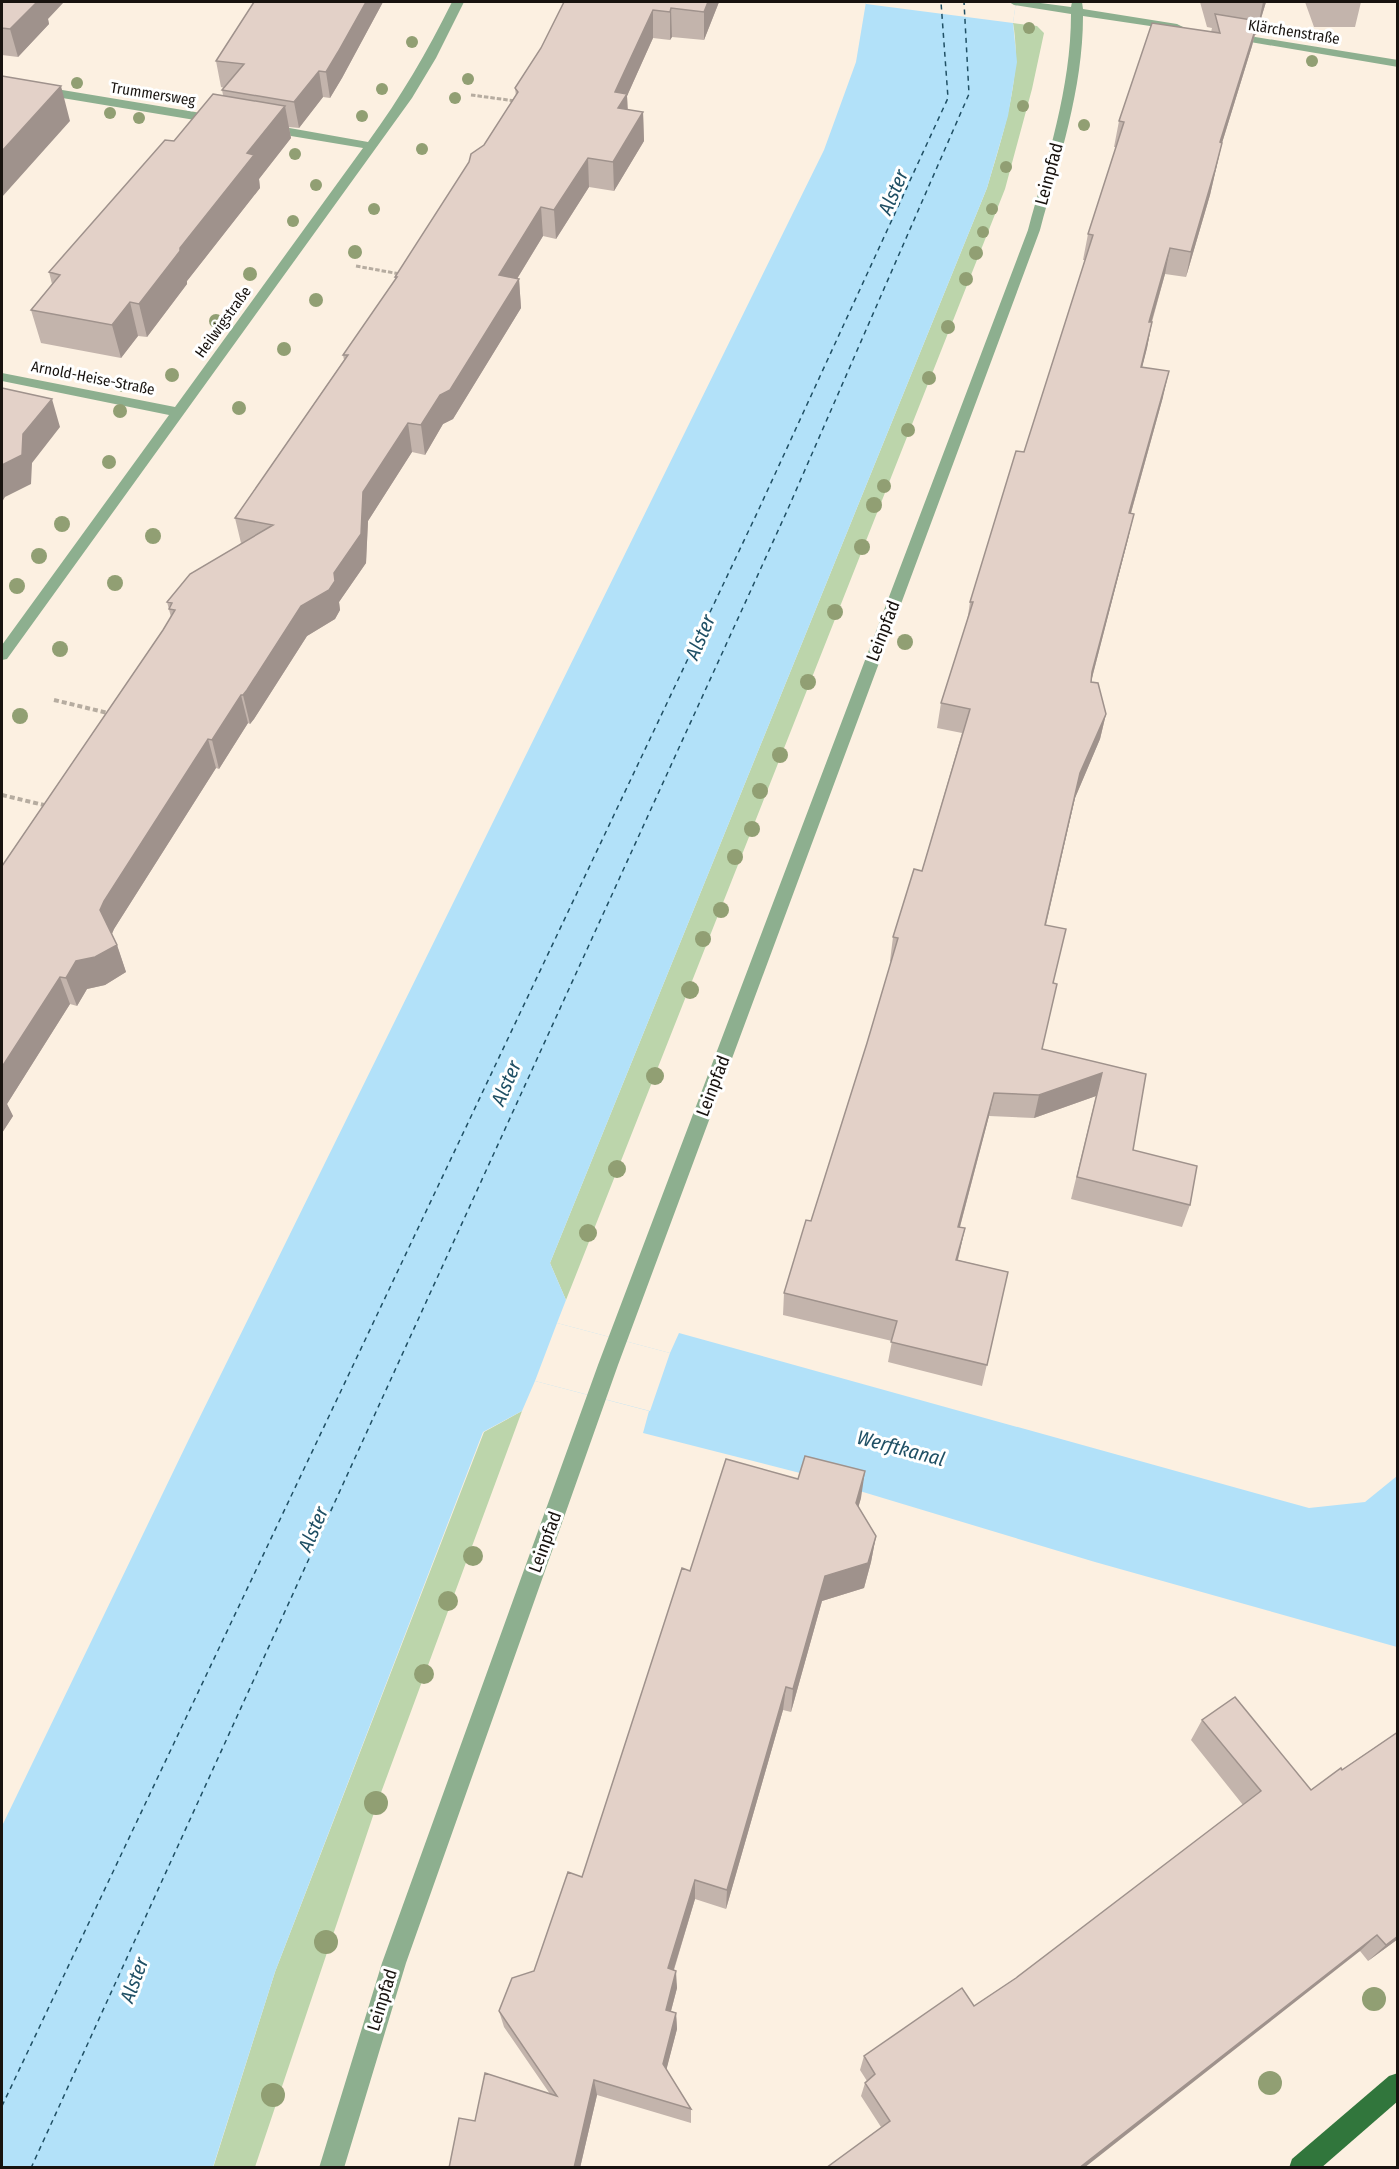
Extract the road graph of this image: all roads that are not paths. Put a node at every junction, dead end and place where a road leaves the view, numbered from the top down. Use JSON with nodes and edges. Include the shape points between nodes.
{"nodes":[{"id":1,"x":458,"y":2,"type":"edge"},
{"id":2,"x":1015,"y":2,"type":"edge"},
{"id":3,"x":1078,"y":6,"type":"edge"},
{"id":4,"x":1189,"y":29,"type":"edge"},
{"id":5,"x":1223,"y":35,"type":"edge"},
{"id":6,"x":1398,"y":64,"type":"edge"},
{"id":7,"x":2,"y":84,"type":"edge"},
{"id":8,"x":232,"y":122,"type":"edge"},
{"id":9,"x":255,"y":126,"type":"edge"},
{"id":10,"x":371,"y":146,"type":"junction"},
{"id":11,"x":2,"y":377,"type":"edge"},
{"id":12,"x":178,"y":412,"type":"junction"},
{"id":13,"x":2,"y":655,"type":"edge"},
{"id":14,"x":1398,"y":2085,"type":"edge"},
{"id":15,"x":331,"y":2168,"type":"edge"},
{"id":16,"x":1301,"y":2168,"type":"edge"}],
"edges":[{"from":1,"to":10,"type":"street","name":"Heilwigstraße","via":[[430,58]]},
{"from":2,"to":3,"type":"street"},
{"from":3,"to":4,"type":"street"},
{"from":3,"to":15,"type":"street","name":"Leinpfad","via":[[1064,120],[1034,230],[618,1339],[394,1963]]},
{"from":5,"to":6,"type":"street","name":"Klärchenstraße"},
{"from":7,"to":8,"type":"street","name":"Trummersweg"},
{"from":9,"to":10,"type":"street"},
{"from":10,"to":12,"type":"street","name":"Heilwigstraße"},
{"from":11,"to":12,"type":"street","name":"Arnold-Heise-Straße"},
{"from":12,"to":13,"type":"street","name":"Heilwigstraße"},
{"from":14,"to":16,"type":"main road"}]}
